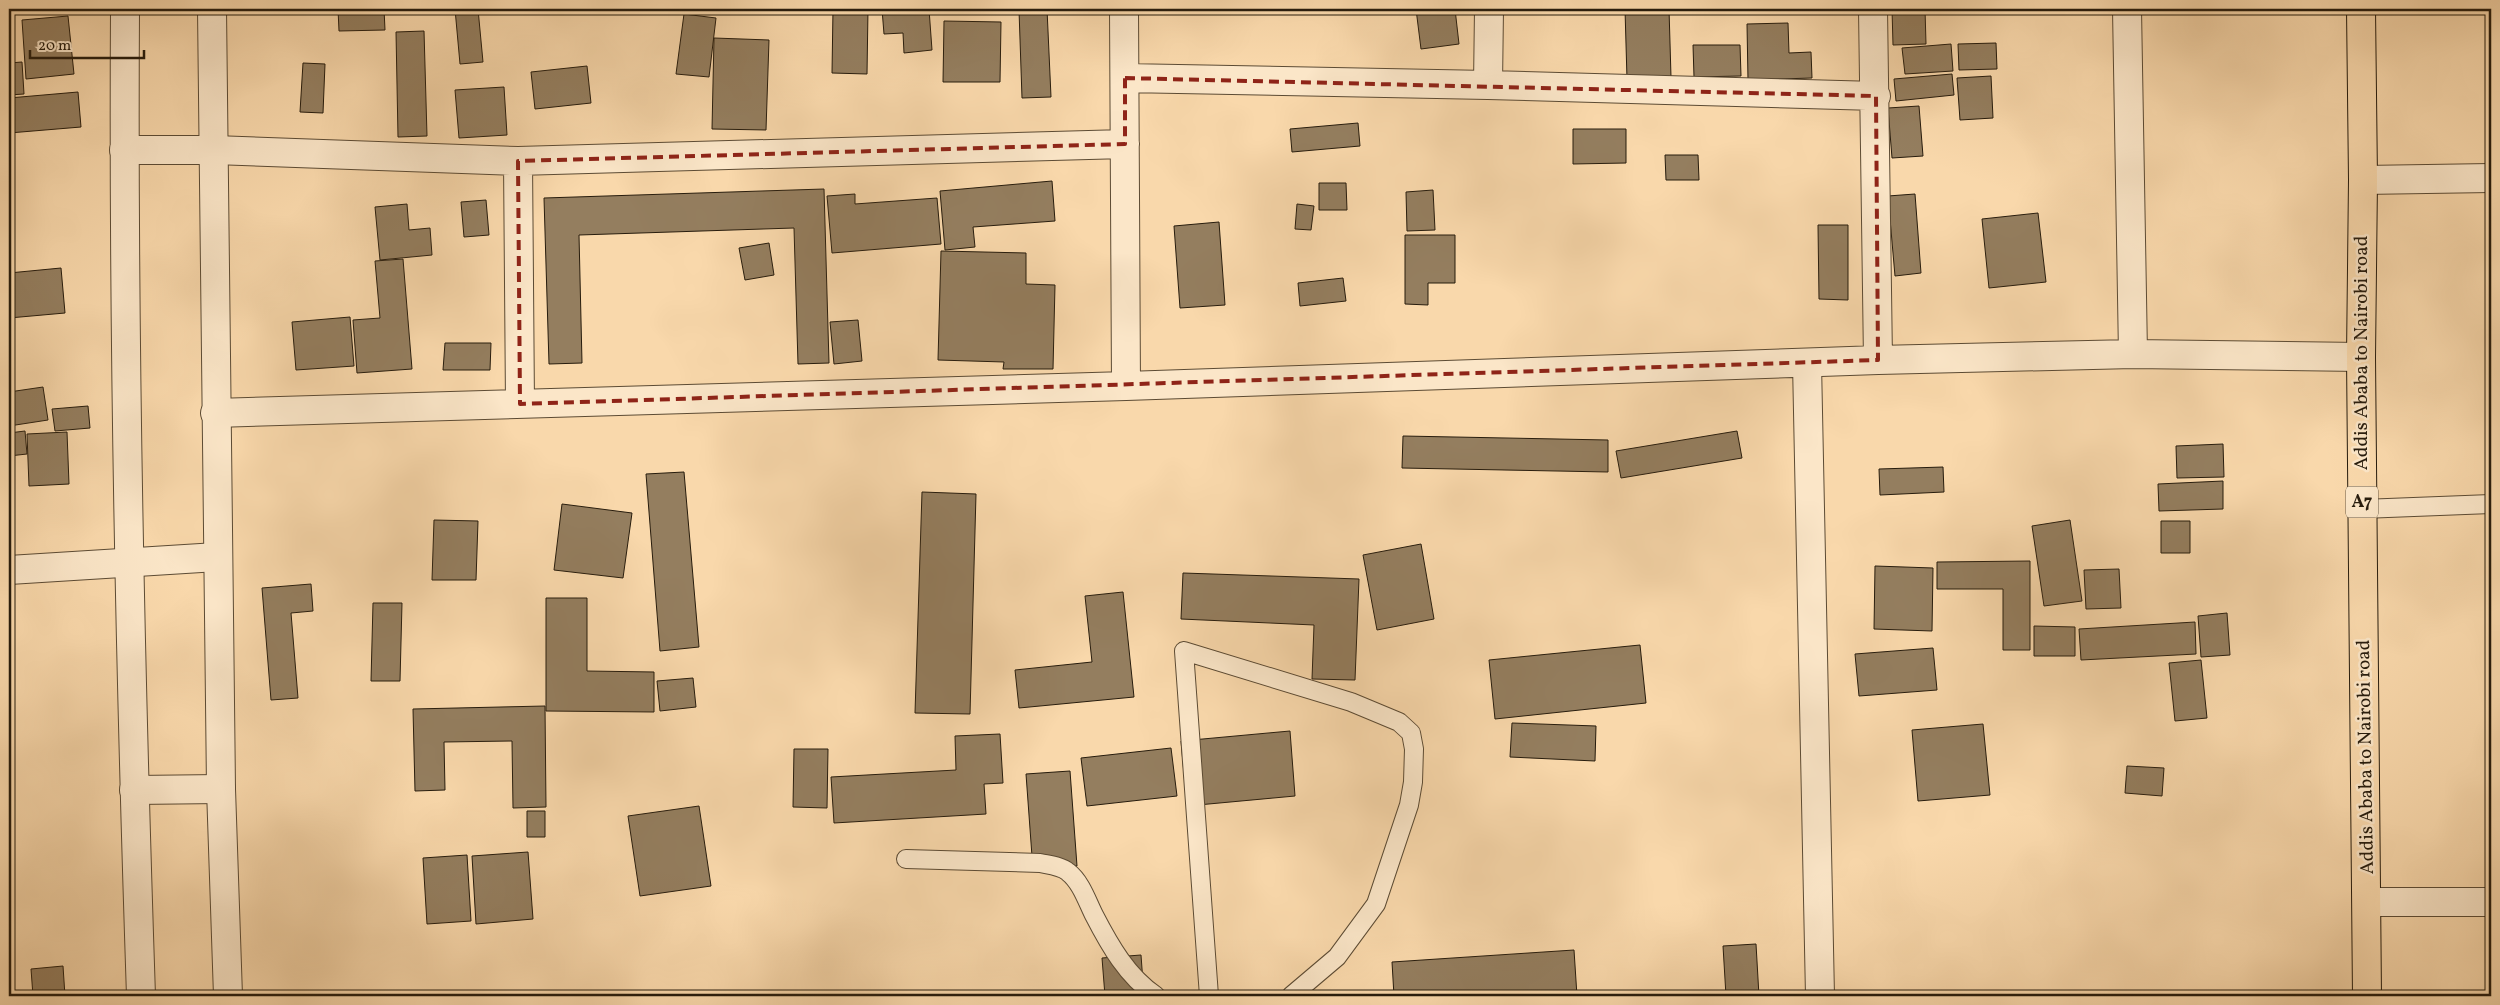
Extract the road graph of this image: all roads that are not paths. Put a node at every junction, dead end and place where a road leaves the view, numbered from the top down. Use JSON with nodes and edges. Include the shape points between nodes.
{"nodes":[{"id":1,"x":125,"y":9,"type":"edge"},
{"id":2,"x":212,"y":9,"type":"edge"},
{"id":3,"x":1124,"y":9,"type":"edge"},
{"id":4,"x":1489,"y":9,"type":"edge"},
{"id":5,"x":1873,"y":9,"type":"edge"},
{"id":6,"x":2127,"y":9,"type":"edge"},
{"id":7,"x":2361,"y":9,"type":"edge"},
{"id":8,"x":1125,"y":78,"type":"junction"},
{"id":9,"x":1488,"y":85,"type":"junction"},
{"id":10,"x":1876,"y":96,"type":"junction"},
{"id":11,"x":1125,"y":144,"type":"junction"},
{"id":12,"x":124,"y":150,"type":"junction"},
{"id":13,"x":214,"y":150,"type":"junction"},
{"id":14,"x":518,"y":160,"type":"junction"},
{"id":15,"x":2491,"y":178,"type":"edge"},
{"id":16,"x":2364,"y":180,"type":"junction"},
{"id":17,"x":2132,"y":354,"type":"junction"},
{"id":18,"x":2361,"y":357,"type":"junction"},
{"id":19,"x":1878,"y":360,"type":"junction"},
{"id":20,"x":1807,"y":363,"type":"junction"},
{"id":21,"x":1126,"y":386,"type":"junction"},
{"id":22,"x":520,"y":404,"type":"junction"},
{"id":23,"x":215,"y":413,"type":"junction"},
{"id":24,"x":2491,"y":504,"type":"edge"},
{"id":25,"x":2362,"y":509,"type":"junction"},
{"id":26,"x":217,"y":557,"type":"junction"},
{"id":27,"x":130,"y":561,"type":"junction"},
{"id":28,"x":9,"y":570,"type":"edge"},
{"id":29,"x":221,"y":789,"type":"junction"},
{"id":30,"x":134,"y":790,"type":"junction"},
{"id":31,"x":906,"y":859,"type":"dead end"},
{"id":32,"x":2368,"y":902,"type":"junction"},
{"id":33,"x":2491,"y":902,"type":"edge"},
{"id":34,"x":141,"y":996,"type":"edge"},
{"id":35,"x":228,"y":996,"type":"edge"},
{"id":36,"x":1156,"y":996,"type":"edge"},
{"id":37,"x":1208,"y":996,"type":"edge"},
{"id":38,"x":1291,"y":996,"type":"edge"},
{"id":39,"x":1820,"y":996,"type":"edge"},
{"id":40,"x":2367,"y":996,"type":"edge"}],
"edges":[{"from":1,"to":12,"type":"street"},
{"from":2,"to":13,"type":"street"},
{"from":3,"to":8,"type":"street"},
{"from":4,"to":9,"type":"street"},
{"from":5,"to":10,"type":"street"},
{"from":6,"to":17,"type":"street"},
{"from":7,"to":16,"type":"highway","name":"Addis Ababa to Nairobi road","number":"A7"},
{"from":8,"to":9,"type":"street"},
{"from":8,"to":11,"type":"street"},
{"from":9,"to":10,"type":"street"},
{"from":10,"to":19,"type":"street"},
{"from":11,"to":14,"type":"street"},
{"from":11,"to":21,"type":"street"},
{"from":12,"to":13,"type":"street"},
{"from":12,"to":27,"type":"street"},
{"from":13,"to":14,"type":"street"},
{"from":13,"to":23,"type":"street"},
{"from":14,"to":22,"type":"street"},
{"from":15,"to":16,"type":"street"},
{"from":16,"to":18,"type":"highway","name":"Addis Ababa to Nairobi road","number":"A7"},
{"from":17,"to":18,"type":"street"},
{"from":17,"to":19,"type":"street"},
{"from":18,"to":25,"type":"highway","name":"Addis Ababa to Nairobi road","number":"A7"},
{"from":19,"to":20,"type":"street"},
{"from":20,"to":21,"type":"street"},
{"from":20,"to":39,"type":"street"},
{"from":21,"to":22,"type":"street"},
{"from":22,"to":23,"type":"street"},
{"from":23,"to":26,"type":"street"},
{"from":24,"to":25,"type":"lane"},
{"from":25,"to":32,"type":"highway","name":"Addis Ababa to Nairobi road","number":"A7"},
{"from":26,"to":27,"type":"street"},
{"from":26,"to":29,"type":"street"},
{"from":27,"to":28,"type":"street"},
{"from":27,"to":30,"type":"street"},
{"from":29,"to":30,"type":"street"},
{"from":29,"to":35,"type":"street"},
{"from":30,"to":34,"type":"street"},
{"from":31,"to":36,"type":"lane","via":[[1040,863],[1068,872],[1080,886],[1128,972]]},
{"from":32,"to":33,"type":"street"},
{"from":32,"to":40,"type":"highway","name":"Addis Ababa to Nairobi road","number":"A7"},
{"from":37,"to":38,"type":"lane","via":[[1184,651],[1352,702],[1399,722],[1411,733],[1414,749],[1409,805],[1376,904],[1337,957]]}]}
